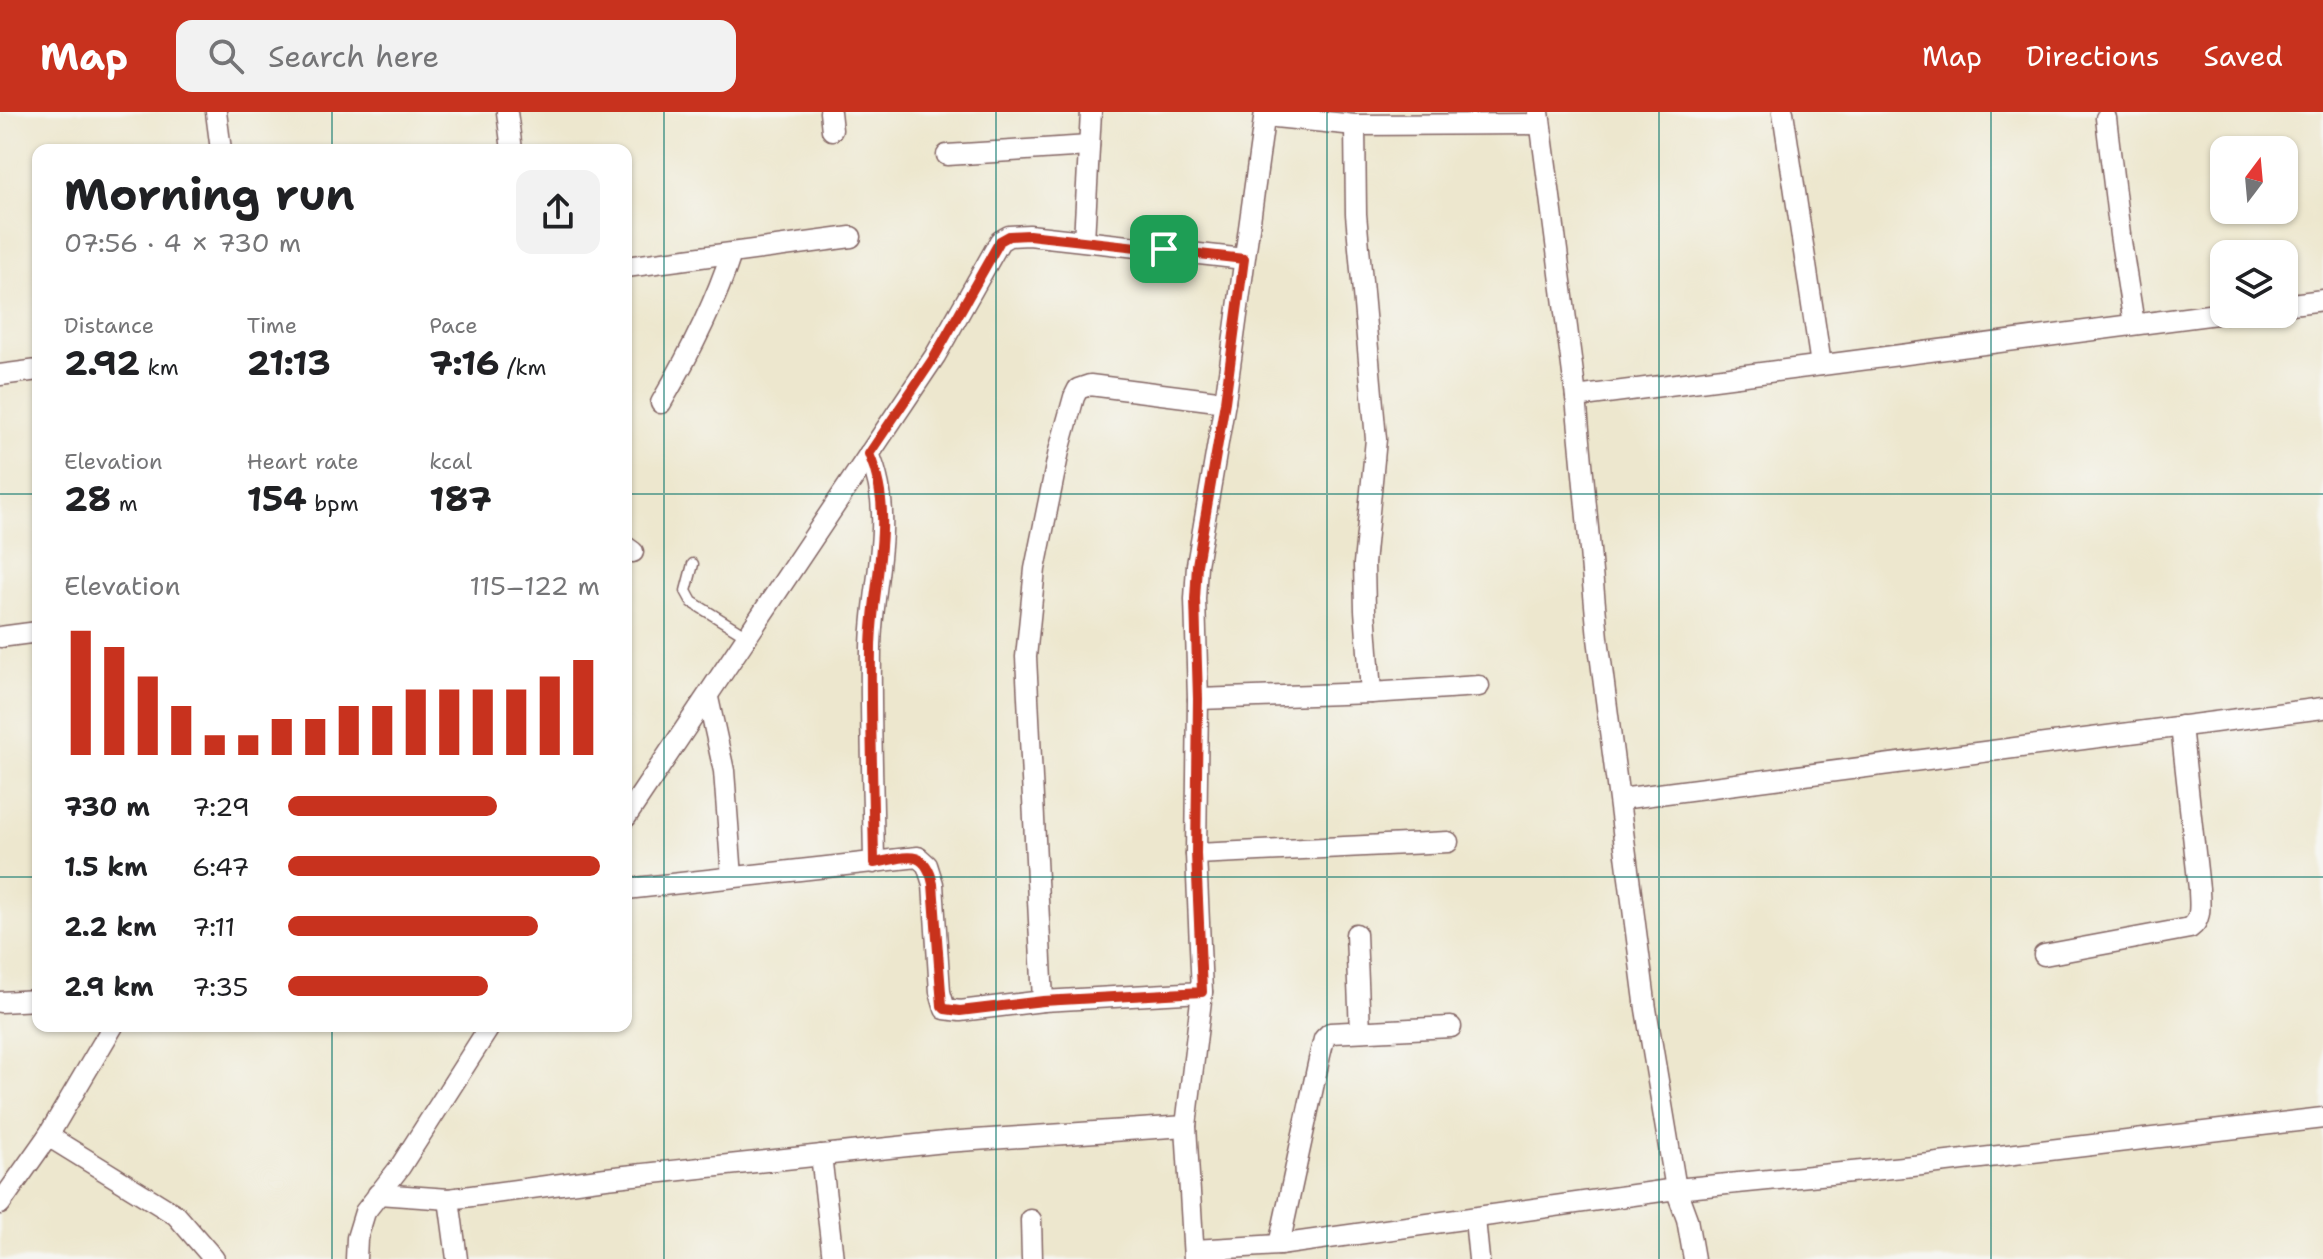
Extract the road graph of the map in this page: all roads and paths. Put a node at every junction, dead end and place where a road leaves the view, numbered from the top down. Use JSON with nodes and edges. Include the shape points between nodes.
{"nodes":[{"id":1,"x":216,"y":112,"type":"edge"},
{"id":2,"x":507,"y":112,"type":"edge"},
{"id":3,"x":1091,"y":112,"type":"edge"},
{"id":4,"x":1783,"y":112,"type":"edge"},
{"id":5,"x":1265,"y":114,"type":"edge"},
{"id":6,"x":1540,"y":118,"type":"edge"},
{"id":7,"x":2106,"y":118,"type":"dead end"},
{"id":8,"x":1355,"y":125,"type":"junction"},
{"id":9,"x":220,"y":144,"type":"edge"},
{"id":10,"x":511,"y":144,"type":"edge"},
{"id":11,"x":1089,"y":146,"type":"junction"},
{"id":12,"x":947,"y":155,"type":"dead end"},
{"id":13,"x":851,"y":237,"type":"dead end"},
{"id":14,"x":1084,"y":240,"type":"junction"},
{"id":15,"x":731,"y":254,"type":"junction"},
{"id":16,"x":1244,"y":259,"type":"junction"},
{"id":17,"x":632,"y":266,"type":"edge"},
{"id":18,"x":2323,"y":300,"type":"edge"},
{"id":19,"x":2298,"y":303,"type":"edge"},
{"id":20,"x":2210,"y":315,"type":"edge"},
{"id":21,"x":2134,"y":324,"type":"junction"},
{"id":22,"x":1821,"y":365,"type":"junction"},
{"id":23,"x":32,"y":371,"type":"edge"},
{"id":24,"x":0,"y":375,"type":"edge"},
{"id":25,"x":1576,"y":397,"type":"junction"},
{"id":26,"x":1225,"y":402,"type":"junction"},
{"id":27,"x":661,"y":403,"type":"dead end"},
{"id":28,"x":869,"y":454,"type":"junction"},
{"id":29,"x":693,"y":564,"type":"dead end"},
{"id":30,"x":32,"y":633,"type":"edge"},
{"id":31,"x":747,"y":636,"type":"junction"},
{"id":32,"x":0,"y":637,"type":"edge"},
{"id":33,"x":1479,"y":686,"type":"dead end"},
{"id":34,"x":1371,"y":693,"type":"junction"},
{"id":35,"x":708,"y":698,"type":"junction"},
{"id":36,"x":1198,"y":699,"type":"junction"},
{"id":37,"x":2323,"y":708,"type":"edge"},
{"id":38,"x":2181,"y":726,"type":"junction"},
{"id":39,"x":1620,"y":799,"type":"junction"},
{"id":40,"x":632,"y":808,"type":"edge"},
{"id":41,"x":1448,"y":842,"type":"dead end"},
{"id":42,"x":1196,"y":854,"type":"junction"},
{"id":43,"x":874,"y":863,"type":"junction"},
{"id":44,"x":732,"y":877,"type":"junction"},
{"id":45,"x":632,"y":888,"type":"edge"},
{"id":46,"x":1356,"y":934,"type":"dead end"},
{"id":47,"x":2044,"y":955,"type":"dead end"},
{"id":48,"x":1202,"y":992,"type":"junction"},
{"id":49,"x":32,"y":1000,"type":"edge"},
{"id":50,"x":1043,"y":1001,"type":"junction"},
{"id":51,"x":0,"y":1002,"type":"edge"},
{"id":52,"x":1451,"y":1027,"type":"dead end"},
{"id":53,"x":1360,"y":1031,"type":"junction"},
{"id":54,"x":109,"y":1032,"type":"edge"},
{"id":55,"x":486,"y":1032,"type":"edge"},
{"id":56,"x":2323,"y":1118,"type":"edge"},
{"id":57,"x":1186,"y":1126,"type":"junction"},
{"id":58,"x":48,"y":1136,"type":"junction"},
{"id":59,"x":821,"y":1155,"type":"junction"},
{"id":60,"x":400,"y":1167,"type":"junction"},
{"id":61,"x":1676,"y":1189,"type":"junction"},
{"id":62,"x":378,"y":1194,"type":"junction"},
{"id":63,"x":420,"y":1196,"type":"junction"},
{"id":64,"x":449,"y":1199,"type":"junction"},
{"id":65,"x":0,"y":1204,"type":"edge"},
{"id":66,"x":1475,"y":1219,"type":"junction"},
{"id":67,"x":1031,"y":1220,"type":"dead end"},
{"id":68,"x":1279,"y":1245,"type":"junction"},
{"id":69,"x":1194,"y":1254,"type":"edge"},
{"id":70,"x":214,"y":1259,"type":"edge"},
{"id":71,"x":356,"y":1259,"type":"edge"},
{"id":72,"x":457,"y":1259,"type":"edge"},
{"id":73,"x":833,"y":1259,"type":"edge"},
{"id":74,"x":1032,"y":1259,"type":"edge"},
{"id":75,"x":1479,"y":1259,"type":"edge"},
{"id":76,"x":1694,"y":1259,"type":"edge"}],
"edges":[{"from":1,"to":9,"type":"street"},
{"from":2,"to":10,"type":"street"},
{"from":3,"to":11,"type":"street"},
{"from":4,"to":22,"type":"street"},
{"from":5,"to":8,"type":"street"},
{"from":5,"to":16,"type":"street"},
{"from":6,"to":8,"type":"street"},
{"from":6,"to":25,"type":"street"},
{"from":7,"to":21,"type":"street"},
{"from":8,"to":34,"type":"street","via":[[1356,214],[1376,439],[1364,564]]},
{"from":11,"to":12,"type":"street"},
{"from":11,"to":14,"type":"street"},
{"from":13,"to":15,"type":"street"},
{"from":14,"to":16,"type":"street"},
{"from":14,"to":28,"type":"street","via":[[1029,235],[1000,241],[935,356]]},
{"from":15,"to":17,"type":"street"},
{"from":15,"to":27,"type":"street","via":[[718,293]]},
{"from":16,"to":26,"type":"street"},
{"from":18,"to":19,"type":"street"},
{"from":20,"to":21,"type":"street"},
{"from":21,"to":22,"type":"street"},
{"from":22,"to":25,"type":"street"},
{"from":23,"to":24,"type":"street"},
{"from":25,"to":39,"type":"street","via":[[1598,638]]},
{"from":26,"to":36,"type":"street","via":[[1197,565]]},
{"from":26,"to":50,"type":"street","via":[[1090,385],[1074,397],[1035,569],[1026,657]]},
{"from":28,"to":31,"type":"street"},
{"from":28,"to":43,"type":"street","via":[[883,510],[871,644]]},
{"from":29,"to":31,"type":"lane","via":[[686,591],[692,602]]},
{"from":30,"to":32,"type":"street"},
{"from":31,"to":35,"type":"street"},
{"from":33,"to":34,"type":"street"},
{"from":34,"to":36,"type":"street"},
{"from":35,"to":40,"type":"street"},
{"from":35,"to":44,"type":"street","via":[[724,771]]},
{"from":36,"to":42,"type":"street"},
{"from":37,"to":38,"type":"street"},
{"from":38,"to":39,"type":"street"},
{"from":38,"to":47,"type":"street","via":[[2197,921],[2190,928]]},
{"from":39,"to":61,"type":"street","via":[[1646,1009]]},
{"from":41,"to":42,"type":"street"},
{"from":42,"to":48,"type":"street"},
{"from":43,"to":44,"type":"street"},
{"from":43,"to":50,"type":"street","via":[[918,857],[927,865],[945,1009]]},
{"from":44,"to":45,"type":"street"},
{"from":46,"to":53,"type":"street"},
{"from":48,"to":50,"type":"street"},
{"from":48,"to":57,"type":"street"},
{"from":49,"to":51,"type":"street"},
{"from":52,"to":53,"type":"street"},
{"from":53,"to":68,"type":"street","via":[[1330,1033],[1324,1039]]},
{"from":54,"to":58,"type":"street"},
{"from":55,"to":60,"type":"street"},
{"from":56,"to":61,"type":"street"},
{"from":57,"to":59,"type":"street"},
{"from":57,"to":69,"type":"street"},
{"from":58,"to":65,"type":"street"},
{"from":58,"to":70,"type":"street","via":[[176,1215]]},
{"from":59,"to":64,"type":"street"},
{"from":59,"to":73,"type":"street"},
{"from":60,"to":62,"type":"street"},
{"from":60,"to":63,"type":"street"},
{"from":61,"to":66,"type":"street"},
{"from":61,"to":76,"type":"street"},
{"from":62,"to":63,"type":"street"},
{"from":62,"to":71,"type":"street","via":[[360,1224]]},
{"from":63,"to":64,"type":"street"},
{"from":64,"to":72,"type":"street"},
{"from":66,"to":68,"type":"street"},
{"from":66,"to":75,"type":"street"},
{"from":67,"to":74,"type":"street"},
{"from":68,"to":69,"type":"street"}]}
